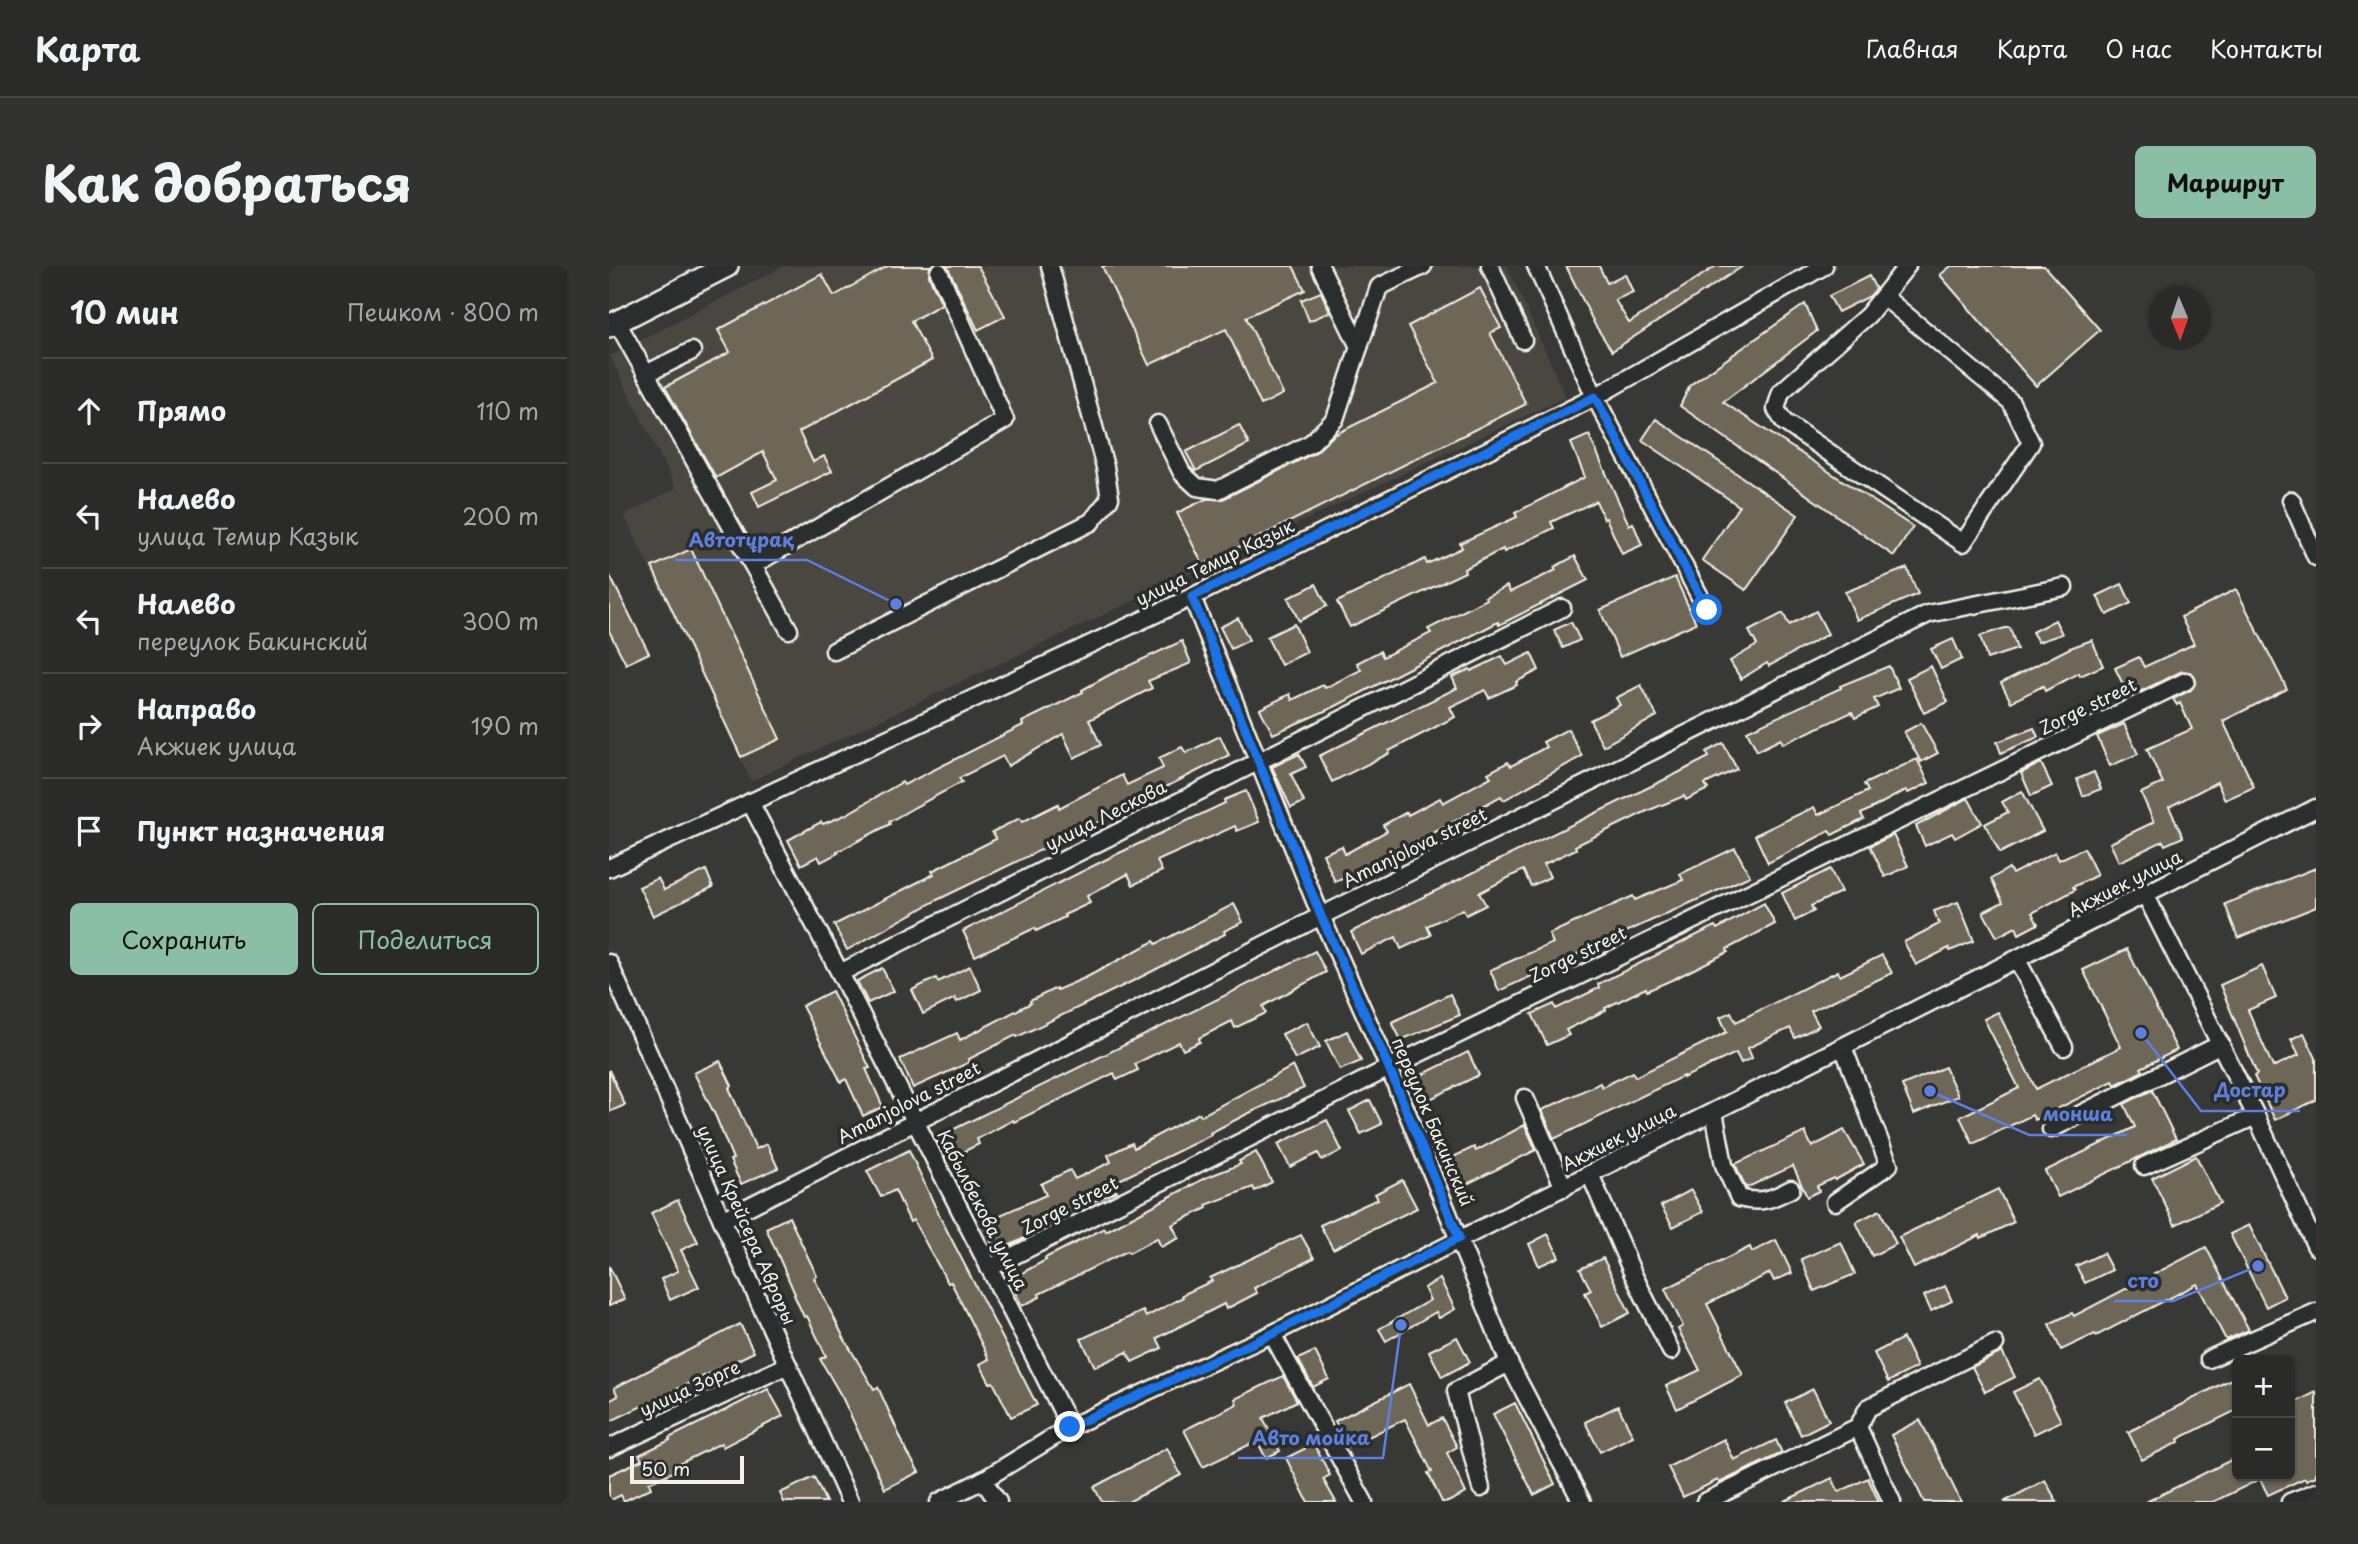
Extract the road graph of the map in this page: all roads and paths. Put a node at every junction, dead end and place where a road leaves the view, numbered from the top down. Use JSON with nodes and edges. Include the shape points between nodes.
{"nodes":[{"id":1,"x":727,"y":266,"type":"edge"},
{"id":2,"x":1050,"y":266,"type":"edge"},
{"id":3,"x":1321,"y":266,"type":"edge"},
{"id":4,"x":1423,"y":266,"type":"edge"},
{"id":5,"x":1490,"y":266,"type":"edge"},
{"id":6,"x":1536,"y":266,"type":"edge"},
{"id":7,"x":1907,"y":266,"type":"edge"},
{"id":8,"x":1820,"y":267,"type":"edge"},
{"id":9,"x":939,"y":272,"type":"dead end"},
{"id":10,"x":1397,"y":272,"type":"edge"},
{"id":11,"x":1883,"y":296,"type":"junction"},
{"id":12,"x":613,"y":324,"type":"edge"},
{"id":13,"x":1523,"y":340,"type":"dead end"},
{"id":14,"x":1359,"y":347,"type":"junction"},
{"id":15,"x":692,"y":351,"type":"dead end"},
{"id":16,"x":646,"y":374,"type":"junction"},
{"id":17,"x":1595,"y":397,"type":"junction"},
{"id":18,"x":1158,"y":424,"type":"dead end"},
{"id":19,"x":2291,"y":500,"type":"dead end"},
{"id":20,"x":2316,"y":557,"type":"edge"},
{"id":21,"x":753,"y":565,"type":"junction"},
{"id":22,"x":2064,"y":587,"type":"dead end"},
{"id":23,"x":1192,"y":597,"type":"junction"},
{"id":24,"x":1562,"y":608,"type":"dead end"},
{"id":25,"x":1707,"y":610,"type":"dead end"},
{"id":26,"x":789,"y":630,"type":"dead end"},
{"id":27,"x":834,"y":651,"type":"dead end"},
{"id":28,"x":2186,"y":681,"type":"dead end"},
{"id":29,"x":1259,"y":760,"type":"junction"},
{"id":30,"x":750,"y":802,"type":"junction"},
{"id":31,"x":2316,"y":808,"type":"edge"},
{"id":32,"x":609,"y":868,"type":"edge"},
{"id":33,"x":2146,"y":896,"type":"junction"},
{"id":34,"x":1321,"y":916,"type":"junction"},
{"id":35,"x":2017,"y":960,"type":"junction"},
{"id":36,"x":609,"y":963,"type":"edge"},
{"id":37,"x":841,"y":973,"type":"junction"},
{"id":38,"x":2221,"y":1044,"type":"junction"},
{"id":39,"x":1843,"y":1047,"type":"junction"},
{"id":40,"x":2064,"y":1047,"type":"dead end"},
{"id":41,"x":1389,"y":1068,"type":"junction"},
{"id":42,"x":1525,"y":1098,"type":"dead end"},
{"id":43,"x":1714,"y":1112,"type":"junction"},
{"id":44,"x":2256,"y":1116,"type":"junction"},
{"id":45,"x":915,"y":1122,"type":"junction"},
{"id":46,"x":2051,"y":1129,"type":"dead end"},
{"id":47,"x":2144,"y":1166,"type":"dead end"},
{"id":48,"x":1590,"y":1174,"type":"junction"},
{"id":49,"x":1565,"y":1188,"type":"junction"},
{"id":50,"x":1791,"y":1189,"type":"dead end"},
{"id":51,"x":1835,"y":1202,"type":"dead end"},
{"id":52,"x":2316,"y":1204,"type":"edge"},
{"id":53,"x":2301,"y":1212,"type":"junction"},
{"id":54,"x":722,"y":1220,"type":"junction"},
{"id":55,"x":1459,"y":1238,"type":"junction"},
{"id":56,"x":2316,"y":1247,"type":"edge"},
{"id":57,"x":989,"y":1268,"type":"junction"},
{"id":58,"x":2316,"y":1312,"type":"edge"},
{"id":59,"x":1272,"y":1334,"type":"junction"},
{"id":60,"x":1995,"y":1344,"type":"dead end"},
{"id":61,"x":1671,"y":1351,"type":"dead end"},
{"id":62,"x":2209,"y":1359,"type":"dead end"},
{"id":63,"x":1509,"y":1363,"type":"junction"},
{"id":64,"x":788,"y":1365,"type":"junction"},
{"id":65,"x":1070,"y":1427,"type":"junction"},
{"id":66,"x":1858,"y":1427,"type":"junction"},
{"id":67,"x":609,"y":1448,"type":"edge"},
{"id":68,"x":983,"y":1480,"type":"junction"},
{"id":69,"x":1481,"y":1488,"type":"dead end"},
{"id":70,"x":2316,"y":1492,"type":"edge"},
{"id":71,"x":850,"y":1502,"type":"edge"},
{"id":72,"x":939,"y":1502,"type":"edge"},
{"id":73,"x":998,"y":1502,"type":"edge"},
{"id":74,"x":1364,"y":1502,"type":"edge"},
{"id":75,"x":1582,"y":1502,"type":"edge"},
{"id":76,"x":1705,"y":1502,"type":"edge"},
{"id":77,"x":1892,"y":1502,"type":"edge"},
{"id":78,"x":2290,"y":1502,"type":"edge"}],
"edges":[{"from":1,"to":12,"type":"main road"},
{"from":2,"to":27,"type":"street","via":[[1110,498],[1091,522]]},
{"from":3,"to":14,"type":"street"},
{"from":4,"to":10,"type":"street"},
{"from":5,"to":13,"type":"street"},
{"from":6,"to":17,"type":"street"},
{"from":7,"to":11,"type":"street"},
{"from":8,"to":17,"type":"street","name":"улица Темир Казык"},
{"from":9,"to":21,"type":"street","via":[[1005,420]]},
{"from":10,"to":14,"type":"street","via":[[1379,287]]},
{"from":11,"to":11,"type":"street","via":[[2011,402],[2031,443],[1963,543],[1784,422],[1776,409],[1781,393]]},
{"from":12,"to":16,"type":"street"},
{"from":14,"to":18,"type":"street","via":[[1335,419],[1311,443],[1218,490],[1197,487],[1182,473]]},
{"from":15,"to":16,"type":"street"},
{"from":16,"to":21,"type":"street"},
{"from":17,"to":23,"type":"street","name":"улица Темир Казык"},
{"from":17,"to":25,"type":"street"},
{"from":19,"to":20,"type":"street"},
{"from":21,"to":26,"type":"street"},
{"from":22,"to":34,"type":"street","name":"Amanjolova street","via":[[1928,614]]},
{"from":23,"to":29,"type":"street","name":"переулок Бакинский"},
{"from":23,"to":30,"type":"street","name":"улица Темир Казык"},
{"from":24,"to":29,"type":"street","name":"улица Лескова"},
{"from":28,"to":41,"type":"street","name":"Zorge street"},
{"from":29,"to":34,"type":"street","name":"переулок Бакинский"},
{"from":29,"to":37,"type":"street","name":"улица Лескова"},
{"from":30,"to":32,"type":"street","name":"улица Темир Казык"},
{"from":30,"to":37,"type":"street"},
{"from":31,"to":33,"type":"street","name":"Акжиек улица"},
{"from":33,"to":35,"type":"street","name":"Акжиек улица"},
{"from":33,"to":38,"type":"street"},
{"from":34,"to":41,"type":"street","name":"переулок Бакинский"},
{"from":34,"to":45,"type":"street","name":"Amanjolova street"},
{"from":35,"to":39,"type":"street","name":"Акжиек улица"},
{"from":35,"to":40,"type":"street"},
{"from":36,"to":54,"type":"street","name":"улица Крейсера Авроры"},
{"from":37,"to":45,"type":"street","name":"Кабылбекова улица"},
{"from":38,"to":44,"type":"street"},
{"from":38,"to":46,"type":"street"},
{"from":39,"to":43,"type":"street","name":"Акжиек улица"},
{"from":39,"to":51,"type":"street","via":[[1889,1165]]},
{"from":41,"to":55,"type":"street","name":"переулок Бакинский"},
{"from":41,"to":57,"type":"street","name":"Zorge street"},
{"from":42,"to":49,"type":"street"},
{"from":43,"to":48,"type":"street","name":"Акжиек улица"},
{"from":43,"to":50,"type":"street","via":[[1724,1165],[1739,1198],[1768,1201]]},
{"from":44,"to":47,"type":"street"},
{"from":44,"to":53,"type":"street"},
{"from":45,"to":54,"type":"street","name":"Amanjolova street"},
{"from":45,"to":57,"type":"street","name":"Кабылбекова улица"},
{"from":48,"to":49,"type":"street","name":"Акжиек улица"},
{"from":48,"to":61,"type":"street"},
{"from":49,"to":55,"type":"street","name":"Акжиек улица"},
{"from":52,"to":53,"type":"street"},
{"from":53,"to":56,"type":"street"},
{"from":54,"to":64,"type":"street","name":"улица Крейсера Авроры"},
{"from":55,"to":59,"type":"street","name":"Акжиек улица"},
{"from":55,"to":63,"type":"street","name":"переулок Бакинский"},
{"from":57,"to":65,"type":"street","name":"Кабылбекова улица"},
{"from":58,"to":62,"type":"street"},
{"from":59,"to":65,"type":"street","name":"Акжиек улица"},
{"from":59,"to":74,"type":"street"},
{"from":60,"to":66,"type":"street","via":[[1868,1408]]},
{"from":63,"to":69,"type":"street","via":[[1456,1391]]},
{"from":63,"to":75,"type":"street","name":"переулок Бакинский"},
{"from":64,"to":67,"type":"street","name":"улица Зорге"},
{"from":64,"to":71,"type":"street","name":"улица Крейсера Авроры"},
{"from":65,"to":68,"type":"street","name":"Акжиек улица"},
{"from":66,"to":76,"type":"street"},
{"from":66,"to":77,"type":"street"},
{"from":68,"to":72,"type":"street","name":"Акжиек улица"},
{"from":68,"to":73,"type":"street"},
{"from":70,"to":78,"type":"street"}]}
